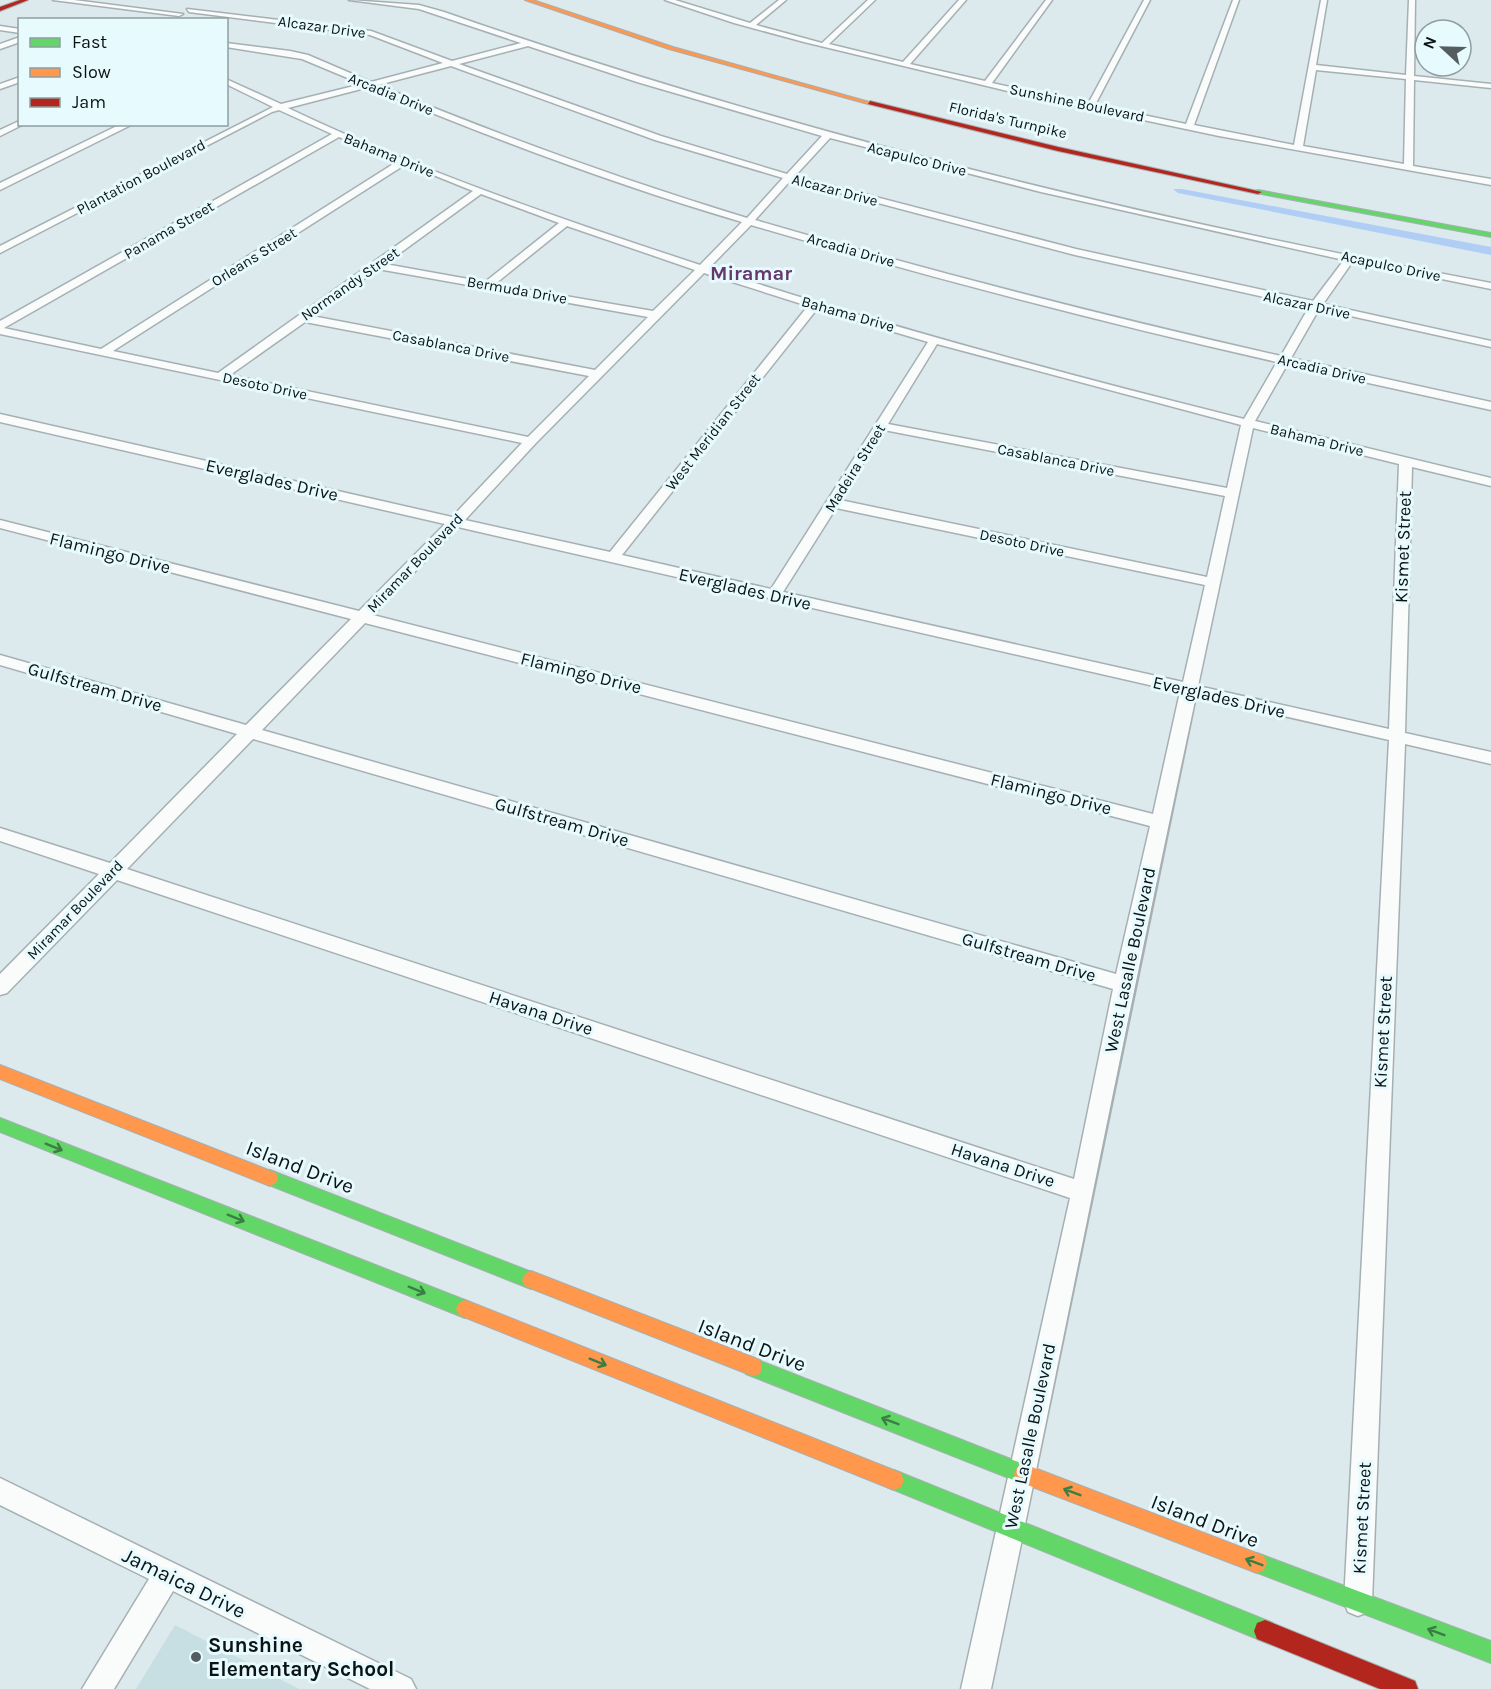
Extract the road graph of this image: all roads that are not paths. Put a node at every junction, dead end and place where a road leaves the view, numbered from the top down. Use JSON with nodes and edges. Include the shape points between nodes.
{"nodes":[{"id":1,"x":8,"y":0,"type":"edge"},
{"id":2,"x":16,"y":0,"type":"edge"},
{"id":3,"x":25,"y":0,"type":"edge"},
{"id":4,"x":56,"y":0,"type":"edge"},
{"id":5,"x":352,"y":0,"type":"edge"},
{"id":6,"x":528,"y":0,"type":"edge"},
{"id":7,"x":553,"y":0,"type":"edge"},
{"id":8,"x":668,"y":0,"type":"edge"},
{"id":9,"x":694,"y":0,"type":"edge"},
{"id":10,"x":783,"y":0,"type":"edge"},
{"id":11,"x":872,"y":0,"type":"edge"},
{"id":12,"x":963,"y":0,"type":"edge"},
{"id":13,"x":1049,"y":0,"type":"edge"},
{"id":14,"x":1147,"y":0,"type":"edge"},
{"id":15,"x":1236,"y":0,"type":"edge"},
{"id":16,"x":1324,"y":0,"type":"edge"},
{"id":17,"x":1412,"y":0,"type":"edge"},
{"id":18,"x":204,"y":3,"type":"dead end"},
{"id":19,"x":0,"y":6,"type":"edge"},
{"id":20,"x":685,"y":6,"type":"junction"},
{"id":21,"x":189,"y":10,"type":"junction"},
{"id":22,"x":179,"y":14,"type":"junction"},
{"id":23,"x":171,"y":18,"type":"edge"},
{"id":24,"x":752,"y":25,"type":"junction"},
{"id":25,"x":0,"y":28,"type":"edge"},
{"id":26,"x":18,"y":31,"type":"edge"},
{"id":27,"x":18,"y":40,"type":"edge"},
{"id":28,"x":526,"y":44,"type":"junction"},
{"id":29,"x":825,"y":44,"type":"junction"},
{"id":30,"x":228,"y":45,"type":"edge"},
{"id":31,"x":0,"y":47,"type":"edge"},
{"id":32,"x":449,"y":64,"type":"junction"},
{"id":33,"x":905,"y":65,"type":"junction"},
{"id":34,"x":1311,"y":67,"type":"junction"},
{"id":35,"x":1411,"y":78,"type":"junction"},
{"id":36,"x":18,"y":80,"type":"edge"},
{"id":37,"x":228,"y":82,"type":"edge"},
{"id":38,"x":987,"y":84,"type":"junction"},
{"id":39,"x":368,"y":85,"type":"junction"},
{"id":40,"x":1491,"y":86,"type":"edge"},
{"id":41,"x":0,"y":87,"type":"edge"},
{"id":42,"x":281,"y":107,"type":"junction"},
{"id":43,"x":1090,"y":107,"type":"junction"},
{"id":44,"x":18,"y":125,"type":"edge"},
{"id":45,"x":125,"y":126,"type":"edge"},
{"id":46,"x":1189,"y":127,"type":"junction"},
{"id":47,"x":0,"y":133,"type":"edge"},
{"id":48,"x":338,"y":134,"type":"junction"},
{"id":49,"x":827,"y":136,"type":"junction"},
{"id":50,"x":1298,"y":148,"type":"junction"},
{"id":51,"x":405,"y":162,"type":"junction"},
{"id":52,"x":1407,"y":168,"type":"junction"},
{"id":53,"x":789,"y":177,"type":"junction"},
{"id":54,"x":1491,"y":182,"type":"edge"},
{"id":55,"x":0,"y":187,"type":"edge"},
{"id":56,"x":480,"y":191,"type":"junction"},
{"id":57,"x":750,"y":220,"type":"junction"},
{"id":58,"x":565,"y":223,"type":"junction"},
{"id":59,"x":1491,"y":225,"type":"edge"},
{"id":60,"x":1491,"y":235,"type":"edge"},
{"id":61,"x":0,"y":250,"type":"edge"},
{"id":62,"x":1350,"y":258,"type":"junction"},
{"id":63,"x":378,"y":266,"type":"junction"},
{"id":64,"x":702,"y":268,"type":"junction"},
{"id":65,"x":487,"y":285,"type":"junction"},
{"id":66,"x":1491,"y":286,"type":"edge"},
{"id":67,"x":814,"y":305,"type":"junction"},
{"id":68,"x":1315,"y":307,"type":"junction"},
{"id":69,"x":656,"y":315,"type":"junction"},
{"id":70,"x":303,"y":318,"type":"junction"},
{"id":71,"x":0,"y":326,"type":"edge"},
{"id":72,"x":0,"y":331,"type":"edge"},
{"id":73,"x":935,"y":339,"type":"junction"},
{"id":74,"x":1491,"y":344,"type":"edge"},
{"id":75,"x":104,"y":352,"type":"junction"},
{"id":76,"x":1282,"y":361,"type":"junction"},
{"id":77,"x":599,"y":374,"type":"junction"},
{"id":78,"x":220,"y":377,"type":"junction"},
{"id":79,"x":1491,"y":406,"type":"edge"},
{"id":80,"x":0,"y":418,"type":"edge"},
{"id":81,"x":1248,"y":422,"type":"junction"},
{"id":82,"x":881,"y":426,"type":"junction"},
{"id":83,"x":531,"y":441,"type":"junction"},
{"id":84,"x":1407,"y":462,"type":"junction"},
{"id":85,"x":1491,"y":482,"type":"edge"},
{"id":86,"x":1231,"y":494,"type":"junction"},
{"id":87,"x":833,"y":503,"type":"junction"},
{"id":88,"x":455,"y":522,"type":"junction"},
{"id":89,"x":0,"y":524,"type":"edge"},
{"id":90,"x":612,"y":559,"type":"junction"},
{"id":91,"x":1211,"y":582,"type":"junction"},
{"id":92,"x":774,"y":595,"type":"junction"},
{"id":93,"x":362,"y":617,"type":"junction"},
{"id":94,"x":0,"y":660,"type":"edge"},
{"id":95,"x":1190,"y":690,"type":"junction"},
{"id":96,"x":250,"y":731,"type":"junction"},
{"id":97,"x":1397,"y":737,"type":"junction"},
{"id":98,"x":1491,"y":758,"type":"edge"},
{"id":99,"x":1161,"y":822,"type":"junction"},
{"id":100,"x":0,"y":834,"type":"edge"},
{"id":101,"x":112,"y":871,"type":"junction"},
{"id":102,"x":1124,"y":984,"type":"junction"},
{"id":103,"x":0,"y":987,"type":"edge"},
{"id":104,"x":0,"y":1072,"type":"edge"},
{"id":105,"x":0,"y":1125,"type":"edge"},
{"id":106,"x":1083,"y":1192,"type":"junction"},
{"id":107,"x":1023,"y":1473,"type":"junction"},
{"id":108,"x":0,"y":1491,"type":"edge"},
{"id":109,"x":1011,"y":1526,"type":"junction"},
{"id":110,"x":167,"y":1575,"type":"junction"},
{"id":111,"x":1358,"y":1602,"type":"junction"},
{"id":112,"x":1491,"y":1652,"type":"edge"},
{"id":113,"x":1356,"y":1679,"type":"edge"},
{"id":114,"x":97,"y":1689,"type":"edge"},
{"id":115,"x":401,"y":1689,"type":"edge"},
{"id":116,"x":976,"y":1689,"type":"edge"},
{"id":117,"x":1407,"y":1689,"type":"edge"}],
"edges":[{"from":1,"to":19,"type":"main road"},
{"from":2,"to":19,"type":"main road"},
{"from":3,"to":19,"type":"main road"},
{"from":4,"to":22,"type":"street"},
{"from":5,"to":28,"type":"street","name":"Acapulco Drive","via":[[419,7]]},
{"from":6,"to":60,"type":"main road","name":"Florida's Turnpike","via":[[720,63],[940,121],[1189,177]]},
{"from":7,"to":59,"type":"main road","name":"Florida's Turnpike","via":[[722,54],[975,120],[1218,174]]},
{"from":8,"to":20,"type":"street","name":"Sunshine Boulevard"},
{"from":9,"to":20,"type":"street"},
{"from":10,"to":24,"type":"street"},
{"from":11,"to":29,"type":"street"},
{"from":12,"to":33,"type":"street"},
{"from":13,"to":38,"type":"street"},
{"from":14,"to":43,"type":"street"},
{"from":15,"to":46,"type":"street"},
{"from":16,"to":34,"type":"street"},
{"from":17,"to":35,"type":"street"},
{"from":18,"to":21,"type":"street"},
{"from":20,"to":24,"type":"street","name":"Sunshine Boulevard"},
{"from":21,"to":22,"type":"street"},
{"from":21,"to":32,"type":"street","name":"Alcazar Drive","via":[[371,33]]},
{"from":22,"to":23,"type":"street"},
{"from":24,"to":29,"type":"street","name":"Sunshine Boulevard"},
{"from":25,"to":26,"type":"street"},
{"from":27,"to":31,"type":"street"},
{"from":28,"to":32,"type":"street","name":"Plantation Boulevard"},
{"from":28,"to":49,"type":"street","name":"Acapulco Drive"},
{"from":29,"to":33,"type":"street","name":"Sunshine Boulevard"},
{"from":30,"to":39,"type":"street","name":"Arcadia Drive","via":[[298,55]]},
{"from":32,"to":39,"type":"street","name":"Plantation Boulevard"},
{"from":32,"to":53,"type":"street","name":"Alcazar Drive","via":[[647,135]]},
{"from":33,"to":38,"type":"street","name":"Sunshine Boulevard"},
{"from":34,"to":35,"type":"street"},
{"from":34,"to":50,"type":"street"},
{"from":35,"to":40,"type":"street"},
{"from":35,"to":52,"type":"street"},
{"from":36,"to":41,"type":"street"},
{"from":37,"to":42,"type":"street","name":"Bahama Drive"},
{"from":38,"to":43,"type":"street","name":"Sunshine Boulevard"},
{"from":39,"to":42,"type":"street","name":"Plantation Boulevard"},
{"from":39,"to":57,"type":"street","name":"Arcadia Drive","via":[[478,130]]},
{"from":42,"to":48,"type":"street","name":"Bahama Drive"},
{"from":42,"to":61,"type":"street","name":"Plantation Boulevard"},
{"from":43,"to":46,"type":"street","name":"Sunshine Boulevard"},
{"from":44,"to":47,"type":"street"},
{"from":45,"to":55,"type":"street"},
{"from":46,"to":50,"type":"street","name":"Sunshine Boulevard"},
{"from":48,"to":51,"type":"street","name":"Bahama Drive"},
{"from":48,"to":71,"type":"street","name":"Panama Street"},
{"from":49,"to":53,"type":"street","name":"Miramar Boulevard"},
{"from":49,"to":62,"type":"street","name":"Acapulco Drive","via":[[1125,210]]},
{"from":50,"to":52,"type":"street","name":"Sunshine Boulevard"},
{"from":51,"to":56,"type":"street","name":"Bahama Drive"},
{"from":51,"to":75,"type":"street","name":"Orleans Street"},
{"from":52,"to":54,"type":"street","name":"Sunshine Boulevard"},
{"from":53,"to":57,"type":"street","name":"Miramar Boulevard"},
{"from":53,"to":68,"type":"street","name":"Alcazar Drive","via":[[1075,252]]},
{"from":56,"to":58,"type":"street","name":"Bahama Drive"},
{"from":56,"to":63,"type":"street","name":"Normandy Street"},
{"from":57,"to":64,"type":"street","name":"Miramar Boulevard"},
{"from":57,"to":76,"type":"street","name":"Arcadia Drive","via":[[1016,296]]},
{"from":58,"to":64,"type":"street","name":"Bahama Drive"},
{"from":58,"to":65,"type":"street"},
{"from":62,"to":66,"type":"street","name":"Acapulco Drive"},
{"from":62,"to":68,"type":"street","name":"West Lasalle Boulevard"},
{"from":63,"to":65,"type":"street","name":"Bermuda Drive"},
{"from":63,"to":70,"type":"street","name":"Normandy Street"},
{"from":64,"to":67,"type":"street","name":"Bahama Drive"},
{"from":64,"to":69,"type":"street","name":"Miramar Boulevard"},
{"from":65,"to":69,"type":"street","name":"Bermuda Drive"},
{"from":67,"to":73,"type":"street","name":"Bahama Drive"},
{"from":67,"to":90,"type":"street","name":"West Meridian Street"},
{"from":68,"to":74,"type":"street","name":"Alcazar Drive"},
{"from":68,"to":76,"type":"street","name":"West Lasalle Boulevard"},
{"from":69,"to":77,"type":"street","name":"Miramar Boulevard"},
{"from":70,"to":77,"type":"street","name":"Casablanca Drive"},
{"from":70,"to":78,"type":"street","name":"Normandy Street"},
{"from":72,"to":75,"type":"street","name":"Desoto Drive"},
{"from":73,"to":81,"type":"street","name":"Bahama Drive"},
{"from":73,"to":82,"type":"street","name":"Madeira Street"},
{"from":75,"to":78,"type":"street","name":"Desoto Drive"},
{"from":76,"to":79,"type":"street","name":"Arcadia Drive"},
{"from":76,"to":81,"type":"street","name":"West Lasalle Boulevard"},
{"from":77,"to":83,"type":"street","name":"Miramar Boulevard"},
{"from":78,"to":83,"type":"street","name":"Desoto Drive"},
{"from":80,"to":88,"type":"street","name":"Everglades Drive"},
{"from":81,"to":84,"type":"street","name":"Bahama Drive"},
{"from":81,"to":86,"type":"street","name":"West Lasalle Boulevard"},
{"from":82,"to":86,"type":"street","name":"Casablanca Drive"},
{"from":82,"to":87,"type":"street","name":"Madeira Street"},
{"from":83,"to":88,"type":"street","name":"Miramar Boulevard"},
{"from":84,"to":85,"type":"street","name":"Bahama Drive"},
{"from":84,"to":97,"type":"street","name":"Kismet Street"},
{"from":86,"to":91,"type":"street","name":"West Lasalle Boulevard"},
{"from":87,"to":91,"type":"street","name":"Desoto Drive"},
{"from":87,"to":92,"type":"street","name":"Madeira Street"},
{"from":88,"to":90,"type":"street","name":"Everglades Drive"},
{"from":88,"to":93,"type":"street","name":"Miramar Boulevard"},
{"from":89,"to":93,"type":"street","name":"Flamingo Drive"},
{"from":90,"to":92,"type":"street","name":"Everglades Drive"},
{"from":91,"to":95,"type":"street","name":"West Lasalle Boulevard"},
{"from":92,"to":95,"type":"street","name":"Everglades Drive"},
{"from":93,"to":96,"type":"street","name":"Miramar Boulevard"},
{"from":93,"to":99,"type":"street","name":"Flamingo Drive"},
{"from":94,"to":96,"type":"street","name":"Gulfstream Drive"},
{"from":95,"to":97,"type":"street","name":"Everglades Drive"},
{"from":95,"to":99,"type":"street","name":"West Lasalle Boulevard"},
{"from":96,"to":101,"type":"street","name":"Miramar Boulevard"},
{"from":96,"to":102,"type":"street","name":"Gulfstream Drive"},
{"from":97,"to":98,"type":"street","name":"Everglades Drive"},
{"from":97,"to":111,"type":"street","name":"Kismet Street"},
{"from":99,"to":102,"type":"street","name":"West Lasalle Boulevard"},
{"from":100,"to":101,"type":"street","name":"Havana Drive"},
{"from":101,"to":103,"type":"street","name":"Miramar Boulevard"},
{"from":101,"to":106,"type":"street","name":"Havana Drive"},
{"from":102,"to":106,"type":"street","name":"West Lasalle Boulevard"},
{"from":107,"to":104,"type":"main road","name":"Island Drive","one_way":true},
{"from":105,"to":109,"type":"main road","one_way":true},
{"from":106,"to":107,"type":"street","name":"West Lasalle Boulevard"},
{"from":107,"to":109,"type":"street","name":"West Lasalle Boulevard"},
{"from":111,"to":107,"type":"main road","name":"Island Drive","one_way":true},
{"from":108,"to":110,"type":"street","name":"Jamaica Drive"},
{"from":109,"to":113,"type":"main road"},
{"from":109,"to":116,"type":"street","name":"West Lasalle Boulevard"},
{"from":110,"to":114,"type":"street"},
{"from":110,"to":115,"type":"street","name":"Jamaica Drive"},
{"from":112,"to":111,"type":"main road","name":"Island Drive","one_way":true},
{"from":113,"to":117,"type":"main road"}]}
